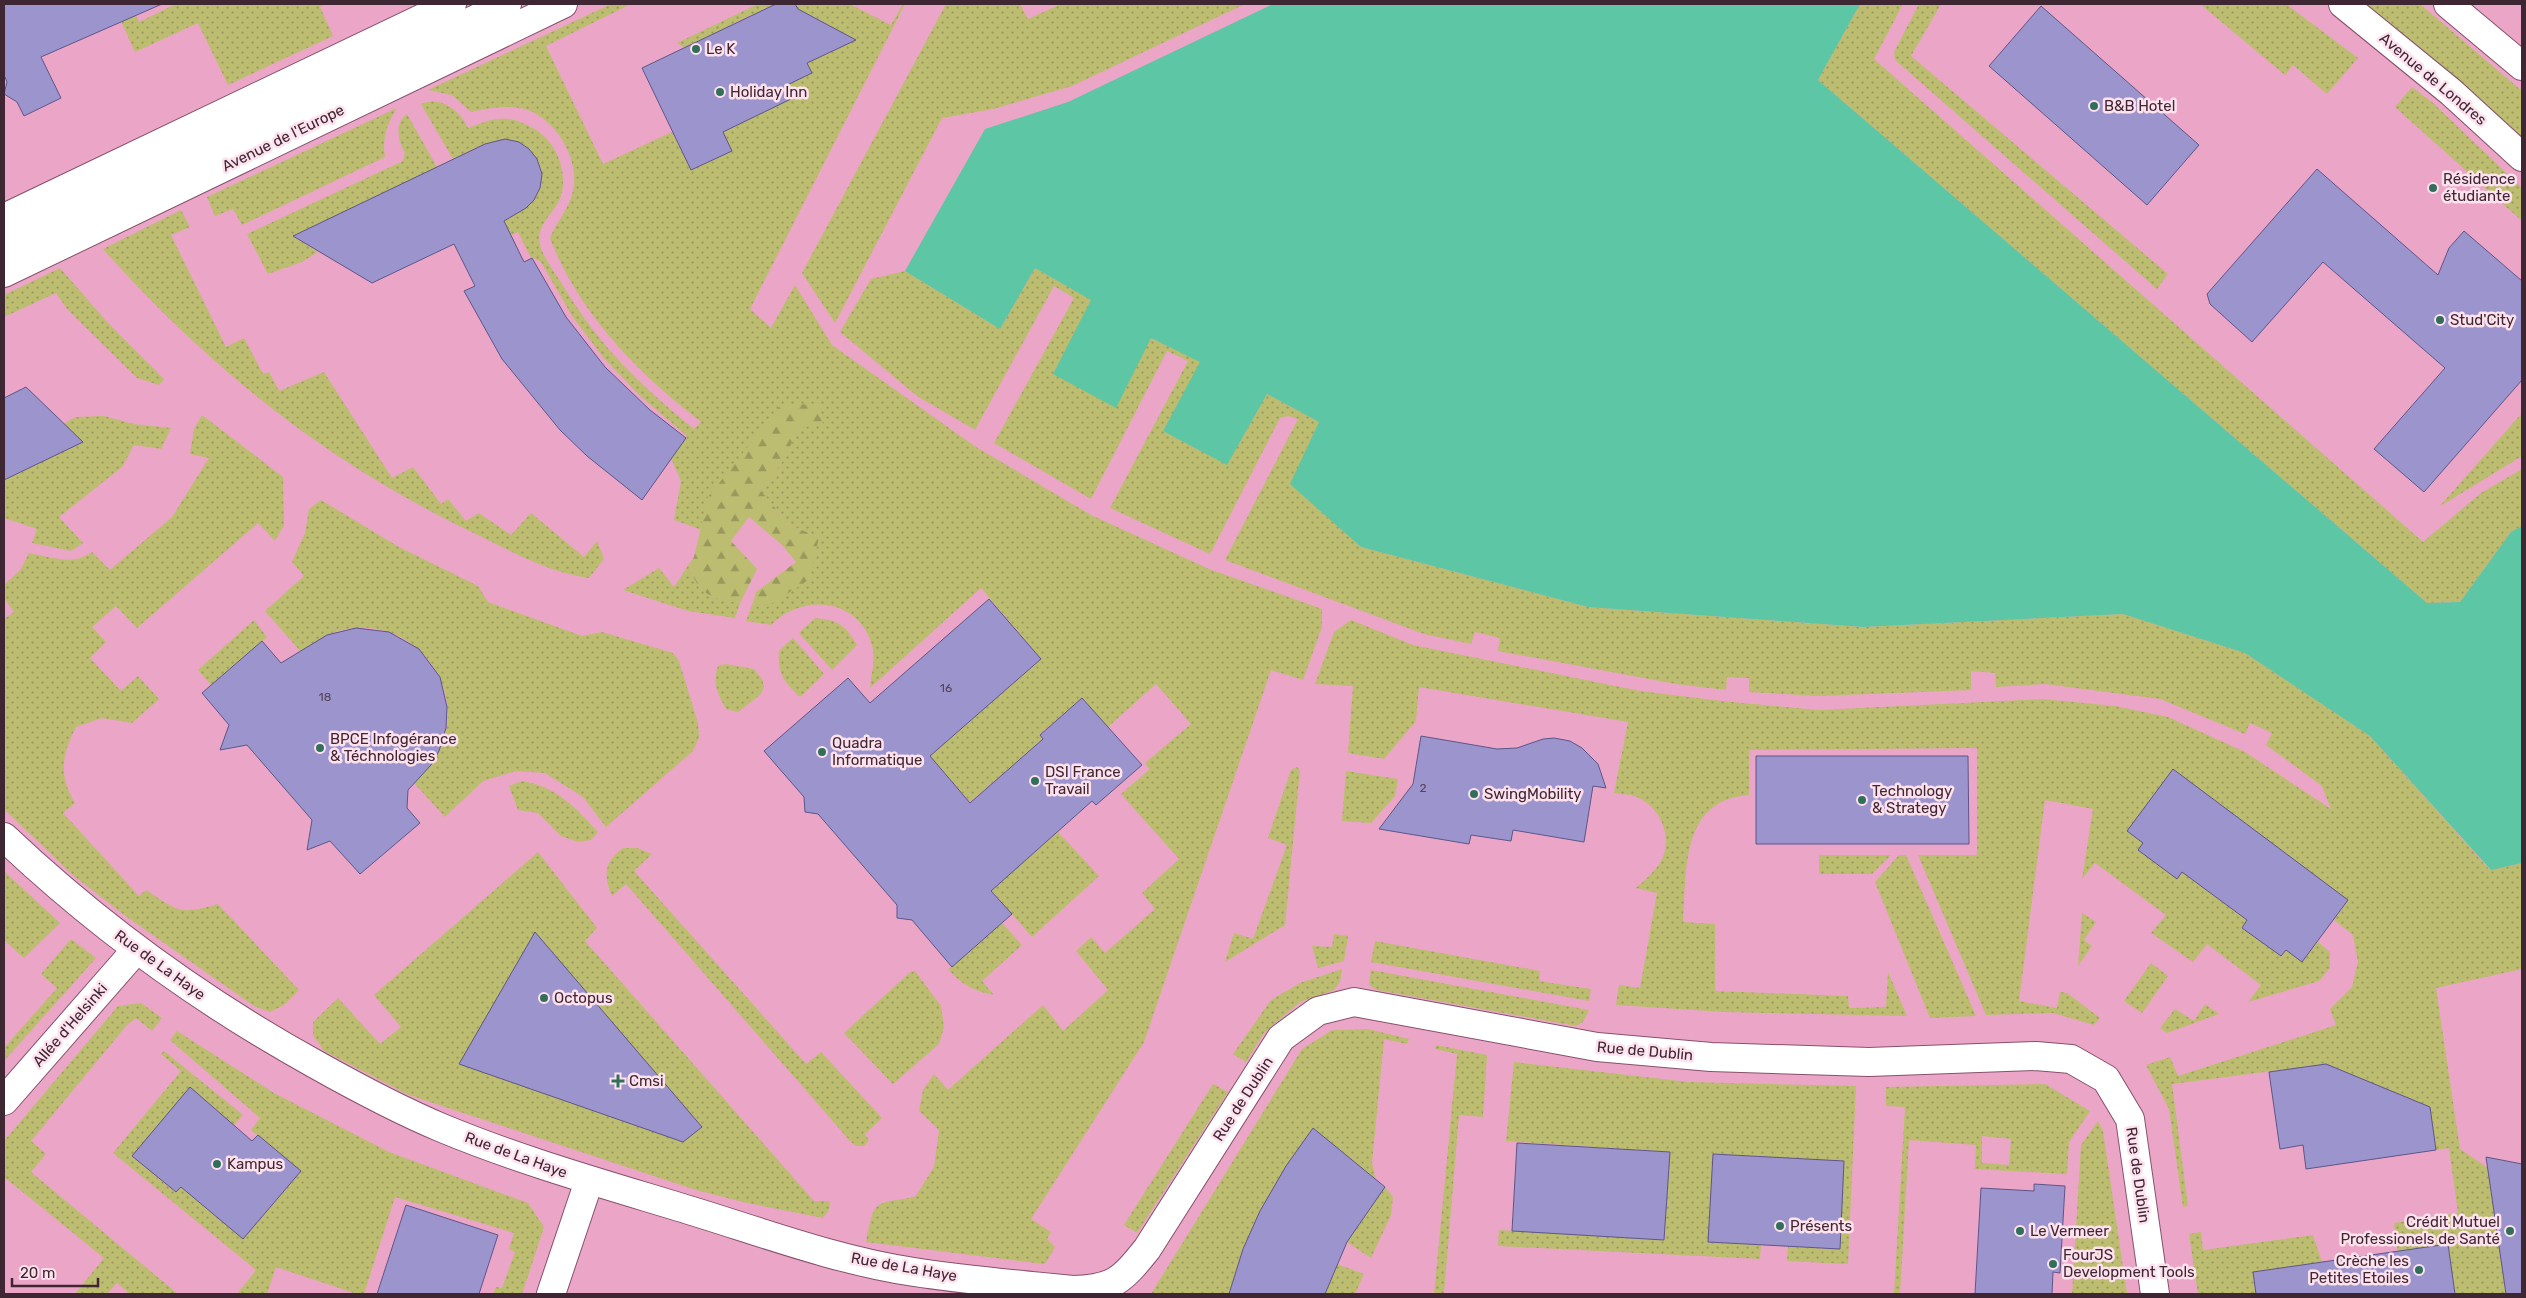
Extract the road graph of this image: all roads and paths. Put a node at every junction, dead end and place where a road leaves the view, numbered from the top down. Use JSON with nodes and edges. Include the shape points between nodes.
{"nodes":[{"id":1,"x":452,"y":4,"type":"edge"},
{"id":2,"x":507,"y":4,"type":"edge"},
{"id":3,"x":563,"y":4,"type":"edge"},
{"id":4,"x":2343,"y":4,"type":"edge"},
{"id":5,"x":2448,"y":4,"type":"edge"},
{"id":6,"x":2522,"y":66,"type":"edge"},
{"id":7,"x":2522,"y":157,"type":"edge"},
{"id":8,"x":4,"y":218,"type":"edge"},
{"id":9,"x":4,"y":246,"type":"edge"},
{"id":10,"x":4,"y":273,"type":"edge"},
{"id":11,"x":4,"y":837,"type":"edge"},
{"id":12,"x":136,"y":950,"type":"junction"},
{"id":13,"x":4,"y":1100,"type":"edge"},
{"id":14,"x":589,"y":1181,"type":"junction"},
{"id":15,"x":1100,"y":1292,"type":"edge"},
{"id":16,"x":551,"y":1294,"type":"edge"},
{"id":17,"x":2155,"y":1294,"type":"edge"}],
"edges":[{"from":1,"to":8,"type":"street"},
{"from":2,"to":9,"type":"street","name":"Avenue de l'Europe"},
{"from":3,"to":10,"type":"street","name":"Avenue de l'Europe"},
{"from":4,"to":7,"type":"street","name":"Avenue de Londres","via":[[2450,92]]},
{"from":5,"to":6,"type":"street"},
{"from":11,"to":12,"type":"street","name":"Rue de La Haye","via":[[41,872]]},
{"from":12,"to":13,"type":"street","name":"Allée d'Helsinki"},
{"from":12,"to":14,"type":"street","name":"Rue de La Haye","via":[[271,1040],[354,1086],[442,1128]]},
{"from":14,"to":15,"type":"street","name":"Rue de La Haye","via":[[840,1256],[912,1272]]},
{"from":14,"to":16,"type":"street"},
{"from":15,"to":17,"type":"street","name":"Rue de Dublin","via":[[1127,1274],[1147,1249],[1282,1038],[1318,1011],[1354,1002],[1597,1047],[1664,1053],[1869,1062],[2036,1056],[2072,1059],[2106,1079],[2130,1119]]}]}
